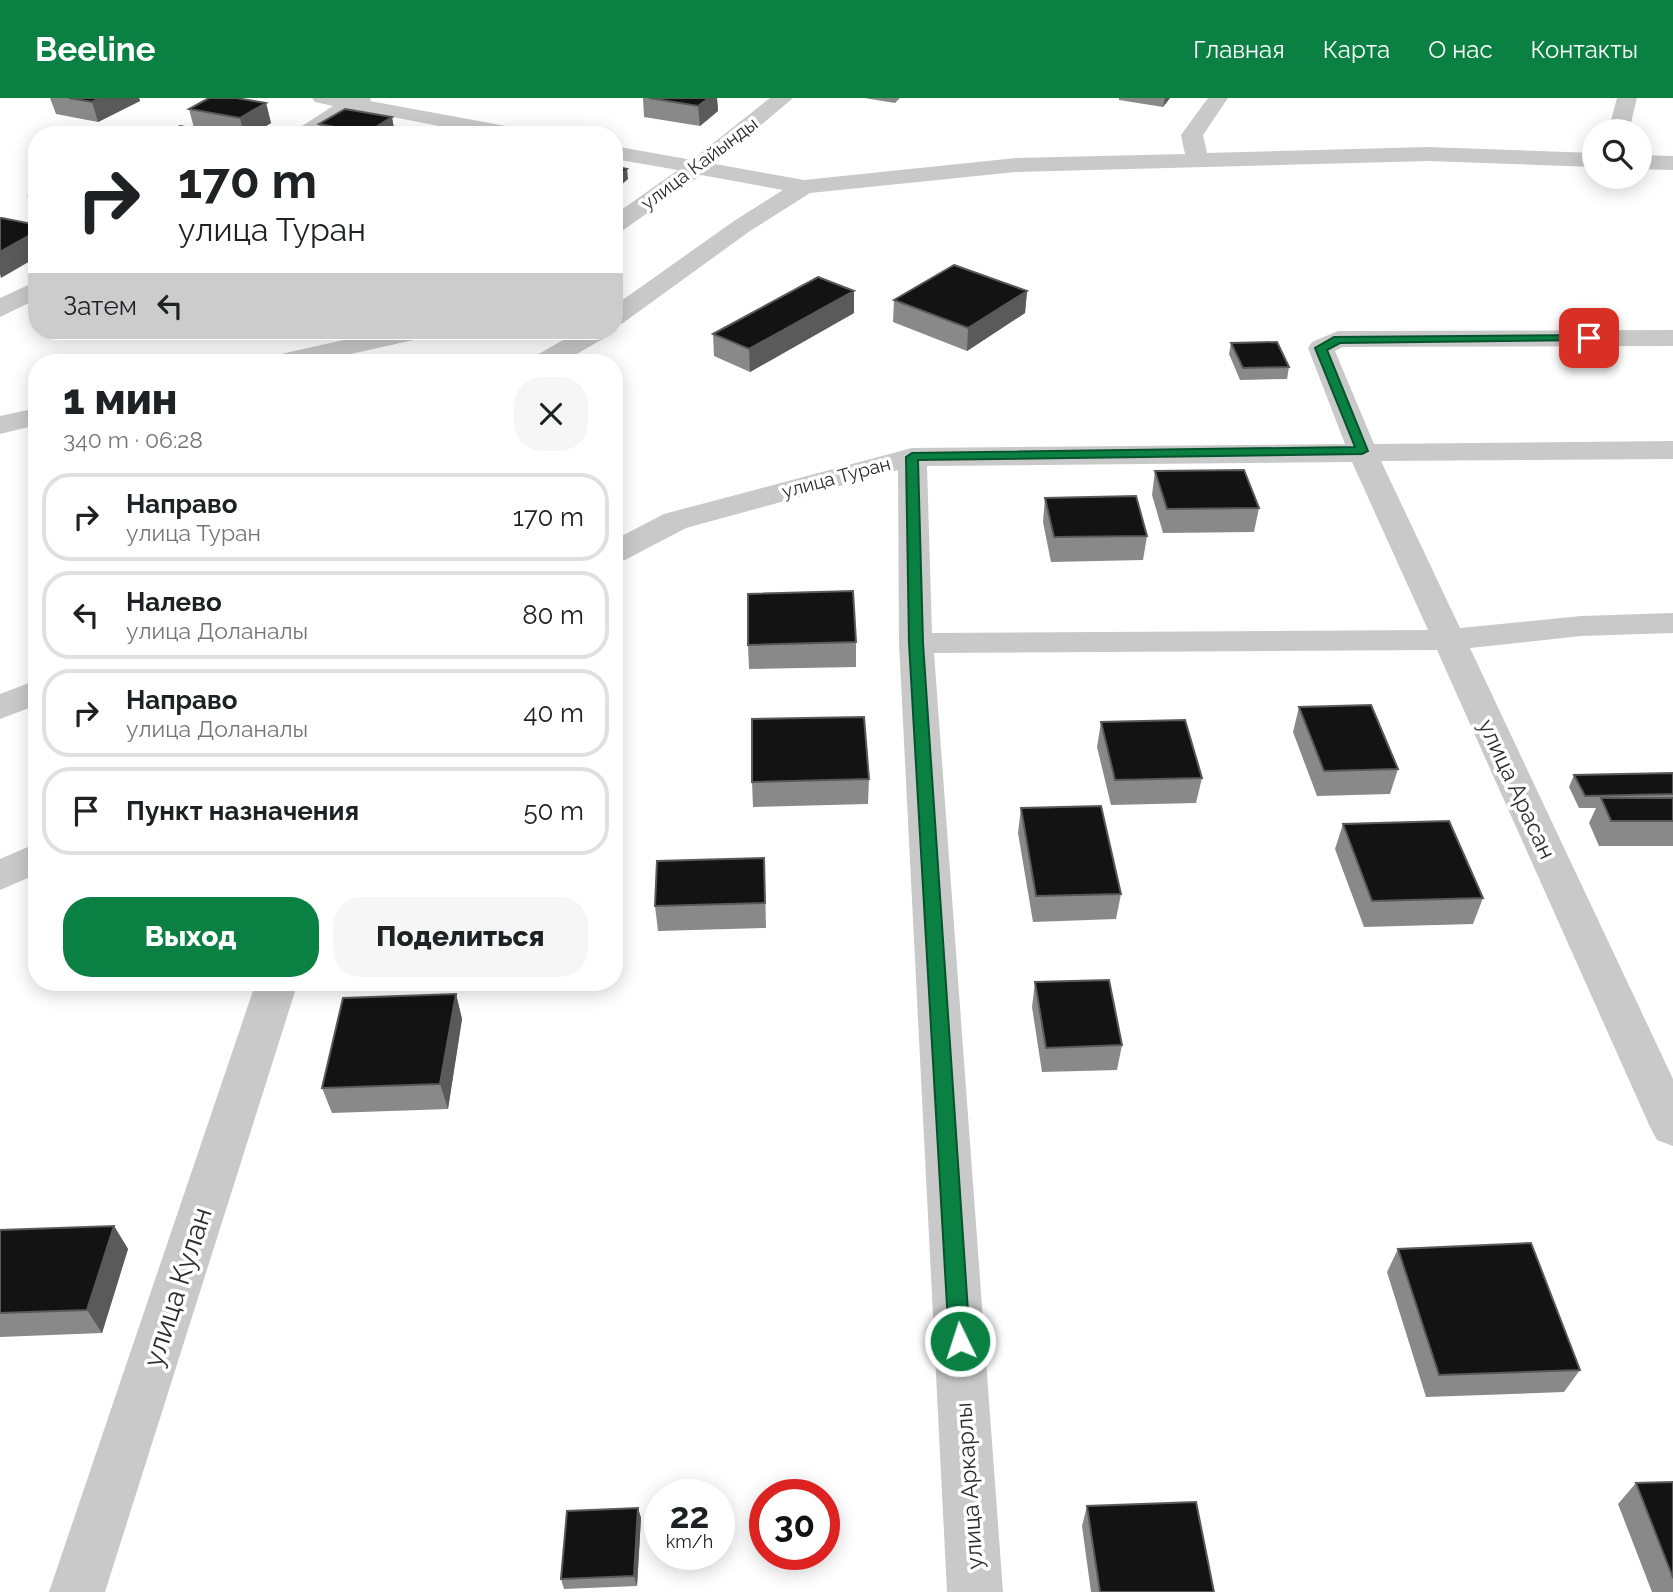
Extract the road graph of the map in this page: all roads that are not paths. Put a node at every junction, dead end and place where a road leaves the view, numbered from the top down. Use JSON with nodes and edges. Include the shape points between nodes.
{"nodes":[{"id":1,"x":322,"y":98,"type":"edge"},
{"id":2,"x":783,"y":98,"type":"edge"},
{"id":3,"x":1219,"y":98,"type":"edge"},
{"id":4,"x":1627,"y":98,"type":"edge"},
{"id":5,"x":357,"y":101,"type":"edge"},
{"id":6,"x":1622,"y":119,"type":"edge"},
{"id":7,"x":314,"y":126,"type":"edge"},
{"id":8,"x":478,"y":126,"type":"edge"},
{"id":9,"x":623,"y":154,"type":"edge"},
{"id":10,"x":1197,"y":160,"type":"junction"},
{"id":11,"x":1582,"y":160,"type":"edge"},
{"id":12,"x":1652,"y":162,"type":"edge"},
{"id":13,"x":1673,"y":163,"type":"edge"},
{"id":14,"x":697,"y":166,"type":"junction"},
{"id":15,"x":804,"y":187,"type":"junction"},
{"id":16,"x":623,"y":219,"type":"edge"},
{"id":17,"x":28,"y":293,"type":"edge"},
{"id":18,"x":0,"y":309,"type":"edge"},
{"id":19,"x":623,"y":312,"type":"edge"},
{"id":20,"x":1673,"y":338,"type":"edge"},
{"id":21,"x":378,"y":340,"type":"edge"},
{"id":22,"x":582,"y":340,"type":"edge"},
{"id":23,"x":316,"y":354,"type":"edge"},
{"id":24,"x":558,"y":354,"type":"edge"},
{"id":25,"x":28,"y":418,"type":"edge"},
{"id":26,"x":0,"y":425,"type":"edge"},
{"id":27,"x":1673,"y":450,"type":"edge"},
{"id":28,"x":1362,"y":451,"type":"junction"},
{"id":29,"x":912,"y":457,"type":"junction"},
{"id":30,"x":623,"y":548,"type":"edge"},
{"id":31,"x":1673,"y":623,"type":"edge"},
{"id":32,"x":1448,"y":640,"type":"junction"},
{"id":33,"x":916,"y":643,"type":"junction"},
{"id":34,"x":28,"y":695,"type":"edge"},
{"id":35,"x":0,"y":708,"type":"edge"},
{"id":36,"x":28,"y":862,"type":"edge"},
{"id":37,"x":0,"y":876,"type":"edge"},
{"id":38,"x":274,"y":991,"type":"edge"},
{"id":39,"x":1673,"y":1127,"type":"edge"},
{"id":40,"x":77,"y":1592,"type":"edge"},
{"id":41,"x":975,"y":1592,"type":"edge"}],
"edges":[{"from":1,"to":5,"type":"street"},
{"from":2,"to":14,"type":"street","name":"улица Кайынды"},
{"from":3,"to":10,"type":"street","via":[[1192,135]]},
{"from":4,"to":6,"type":"street"},
{"from":5,"to":7,"type":"street"},
{"from":5,"to":8,"type":"street"},
{"from":9,"to":14,"type":"street"},
{"from":10,"to":11,"type":"street","via":[[1428,154]]},
{"from":10,"to":15,"type":"street","via":[[1016,165]]},
{"from":12,"to":13,"type":"street"},
{"from":14,"to":15,"type":"street"},
{"from":14,"to":16,"type":"street","name":"улица Кайынды"},
{"from":15,"to":19,"type":"street"},
{"from":17,"to":18,"type":"street"},
{"from":20,"to":28,"type":"street","name":"улица Арасан","via":[[1338,340],[1321,348]]},
{"from":21,"to":23,"type":"street"},
{"from":22,"to":24,"type":"street"},
{"from":25,"to":26,"type":"street"},
{"from":27,"to":28,"type":"street","name":"улица Туран"},
{"from":28,"to":29,"type":"street","name":"улица Туран"},
{"from":28,"to":32,"type":"street","name":"улица Арасан"},
{"from":29,"to":30,"type":"street","name":"улица Туран","via":[[675,521]]},
{"from":29,"to":33,"type":"street","name":"улица Аркарлы"},
{"from":31,"to":32,"type":"street","via":[[1581,626]]},
{"from":32,"to":33,"type":"street"},
{"from":32,"to":39,"type":"street","name":"улица Арасан"},
{"from":33,"to":41,"type":"street","name":"улица Аркарлы"},
{"from":34,"to":35,"type":"street"},
{"from":36,"to":37,"type":"street"},
{"from":38,"to":40,"type":"street","name":"улица Кулан"}]}
